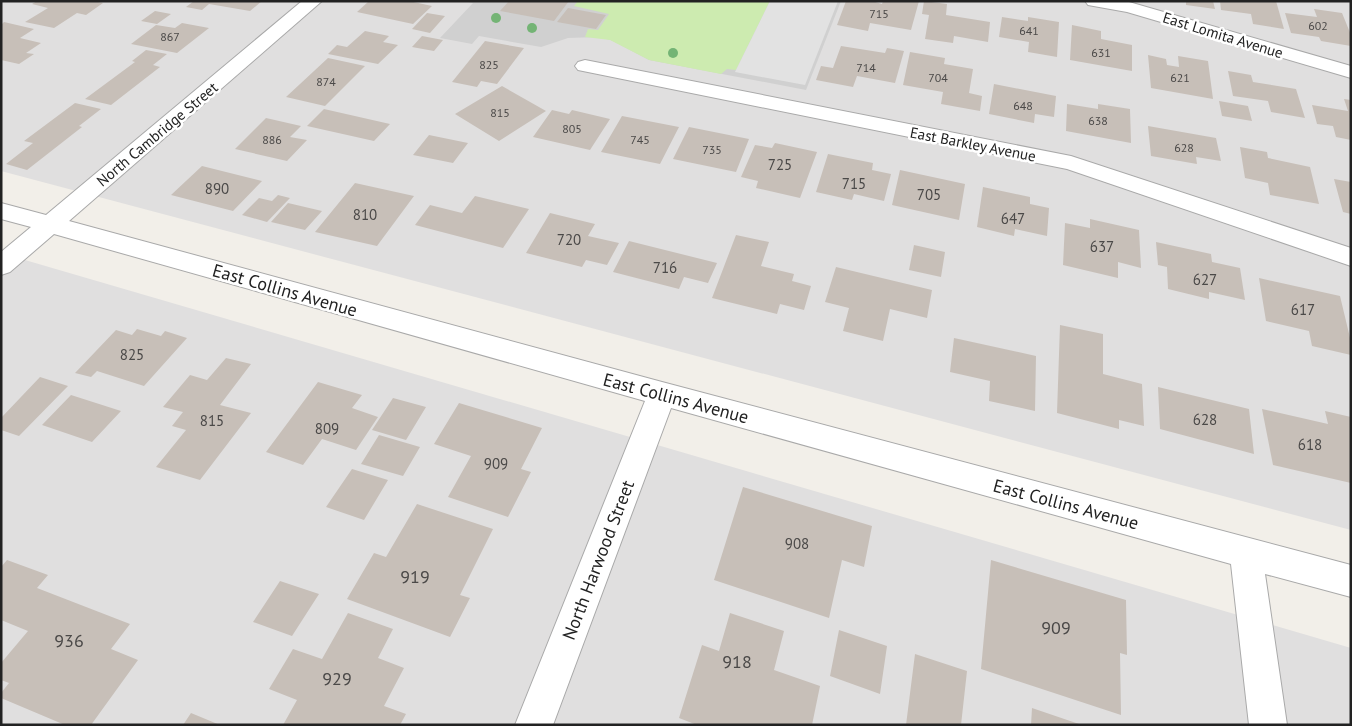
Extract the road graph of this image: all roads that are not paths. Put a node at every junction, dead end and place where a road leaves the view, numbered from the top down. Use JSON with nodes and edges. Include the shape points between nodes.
{"nodes":[{"id":1,"x":313,"y":1,"type":"edge"},
{"id":2,"x":1094,"y":1,"type":"edge"},
{"id":3,"x":585,"y":66,"type":"dead end"},
{"id":4,"x":1351,"y":72,"type":"edge"},
{"id":5,"x":1,"y":211,"type":"edge"},
{"id":6,"x":50,"y":225,"type":"junction"},
{"id":7,"x":1351,"y":257,"type":"edge"},
{"id":8,"x":1,"y":266,"type":"edge"},
{"id":9,"x":662,"y":394,"type":"junction"},
{"id":10,"x":1246,"y":552,"type":"junction"},
{"id":11,"x":1351,"y":581,"type":"edge"},
{"id":12,"x":534,"y":725,"type":"edge"},
{"id":13,"x":1268,"y":725,"type":"edge"}],
"edges":[{"from":1,"to":6,"type":"street","name":"North Cambridge Street"},
{"from":2,"to":4,"type":"street","name":"East Lomita Avenue","via":[[1129,7]]},
{"from":3,"to":7,"type":"street","name":"East Barkley Avenue","via":[[1072,163]]},
{"from":5,"to":6,"type":"street","name":"East Collins Avenue"},
{"from":6,"to":8,"type":"street","name":"North Cambridge Street"},
{"from":6,"to":9,"type":"street","name":"East Collins Avenue"},
{"from":9,"to":10,"type":"street","name":"East Collins Avenue"},
{"from":9,"to":12,"type":"street","name":"North Harwood Street"},
{"from":10,"to":11,"type":"street","name":"East Collins Avenue"},
{"from":10,"to":13,"type":"street"}]}
